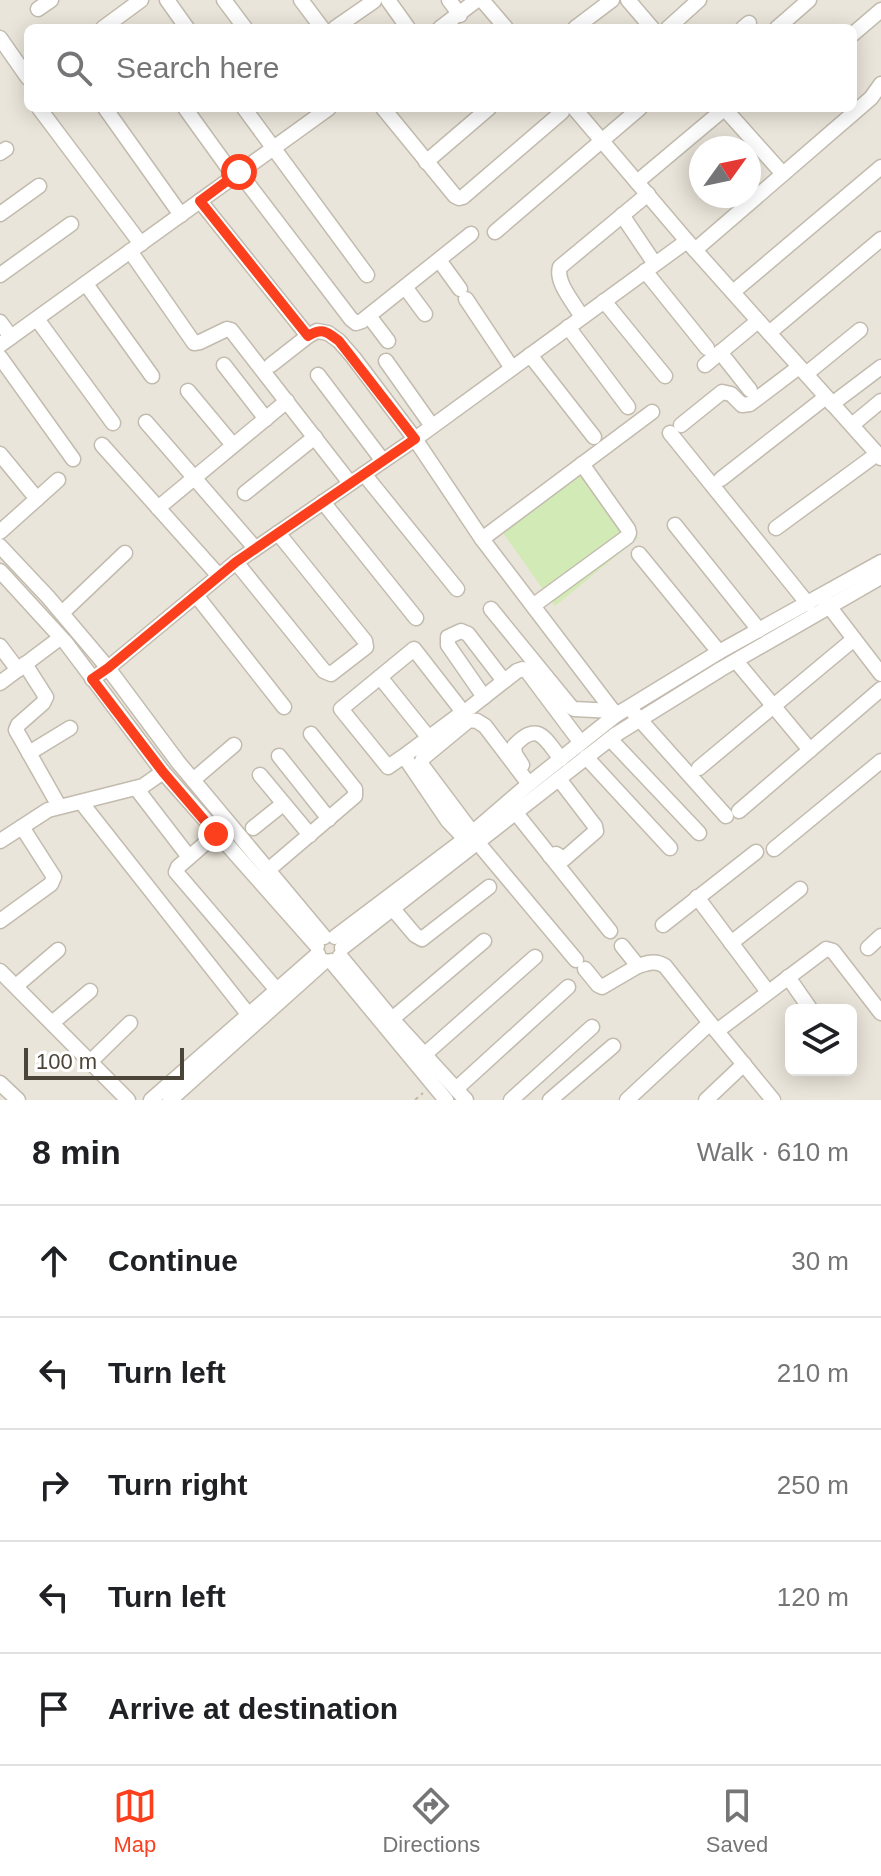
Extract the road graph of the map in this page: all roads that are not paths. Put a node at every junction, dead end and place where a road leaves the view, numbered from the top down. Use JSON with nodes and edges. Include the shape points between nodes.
{"nodes":[{"id":1,"x":141,"y":0,"type":"edge"},
{"id":2,"x":167,"y":0,"type":"edge"},
{"id":3,"x":224,"y":0,"type":"edge"},
{"id":4,"x":301,"y":0,"type":"edge"},
{"id":5,"x":388,"y":0,"type":"edge"},
{"id":6,"x":449,"y":0,"type":"edge"},
{"id":7,"x":479,"y":0,"type":"edge"},
{"id":8,"x":612,"y":0,"type":"edge"},
{"id":9,"x":628,"y":0,"type":"edge"},
{"id":10,"x":699,"y":0,"type":"edge"},
{"id":11,"x":809,"y":0,"type":"edge"},
{"id":12,"x":374,"y":1,"type":"edge"},
{"id":13,"x":881,"y":10,"type":"edge"},
{"id":14,"x":460,"y":15,"type":"junction"},
{"id":15,"x":108,"y":24,"type":"edge"},
{"id":16,"x":184,"y":24,"type":"edge"},
{"id":17,"x":242,"y":24,"type":"edge"},
{"id":18,"x":319,"y":24,"type":"edge"},
{"id":19,"x":341,"y":24,"type":"edge"},
{"id":20,"x":405,"y":24,"type":"edge"},
{"id":21,"x":446,"y":24,"type":"edge"},
{"id":22,"x":502,"y":24,"type":"edge"},
{"id":23,"x":580,"y":24,"type":"edge"},
{"id":24,"x":649,"y":24,"type":"edge"},
{"id":25,"x":672,"y":24,"type":"edge"},
{"id":26,"x":782,"y":24,"type":"edge"},
{"id":27,"x":857,"y":31,"type":"edge"},
{"id":28,"x":0,"y":38,"type":"edge"},
{"id":29,"x":24,"y":72,"type":"edge"},
{"id":30,"x":881,"y":84,"type":"edge"},
{"id":31,"x":857,"y":110,"type":"edge"},
{"id":32,"x":42,"y":112,"type":"edge"},
{"id":33,"x":108,"y":112,"type":"edge"},
{"id":34,"x":188,"y":112,"type":"edge"},
{"id":35,"x":247,"y":112,"type":"edge"},
{"id":36,"x":386,"y":112,"type":"edge"},
{"id":37,"x":484,"y":112,"type":"edge"},
{"id":38,"x":566,"y":112,"type":"edge"},
{"id":39,"x":570,"y":112,"type":"edge"},
{"id":40,"x":635,"y":112,"type":"edge"},
{"id":41,"x":727,"y":112,"type":"edge"},
{"id":42,"x":731,"y":112,"type":"edge"},
{"id":43,"x":855,"y":112,"type":"edge"},
{"id":44,"x":308,"y":114,"type":"edge"},
{"id":45,"x":602,"y":141,"type":"junction"},
{"id":46,"x":273,"y":148,"type":"junction"},
{"id":47,"x":426,"y":162,"type":"junction"},
{"id":48,"x":881,"y":167,"type":"edge"},
{"id":49,"x":237,"y":174,"type":"junction"},
{"id":50,"x":783,"y":174,"type":"junction"},
{"id":51,"x":39,"y":186,"type":"dead end"},
{"id":52,"x":642,"y":188,"type":"junction"},
{"id":53,"x":200,"y":201,"type":"junction"},
{"id":54,"x":0,"y":214,"type":"edge"},
{"id":55,"x":181,"y":215,"type":"junction"},
{"id":56,"x":622,"y":215,"type":"junction"},
{"id":57,"x":71,"y":224,"type":"dead end"},
{"id":58,"x":495,"y":232,"type":"dead end"},
{"id":59,"x":471,"y":234,"type":"dead end"},
{"id":60,"x":881,"y":239,"type":"edge"},
{"id":61,"x":691,"y":245,"type":"junction"},
{"id":62,"x":136,"y":248,"type":"junction"},
{"id":63,"x":439,"y":260,"type":"junction"},
{"id":64,"x":650,"y":268,"type":"junction"},
{"id":65,"x":0,"y":275,"type":"edge"},
{"id":66,"x":367,"y":275,"type":"dead end"},
{"id":67,"x":86,"y":284,"type":"junction"},
{"id":68,"x":405,"y":287,"type":"junction"},
{"id":69,"x":733,"y":292,"type":"junction"},
{"id":70,"x":604,"y":301,"type":"junction"},
{"id":71,"x":425,"y":314,"type":"dead end"},
{"id":72,"x":369,"y":316,"type":"junction"},
{"id":73,"x":582,"y":317,"type":"junction"},
{"id":74,"x":37,"y":319,"type":"junction"},
{"id":75,"x":758,"y":321,"type":"junction"},
{"id":76,"x":0,"y":322,"type":"edge"},
{"id":77,"x":568,"y":327,"type":"junction"},
{"id":78,"x":860,"y":330,"type":"dead end"},
{"id":79,"x":769,"y":333,"type":"junction"},
{"id":80,"x":308,"y":336,"type":"junction"},
{"id":81,"x":5,"y":341,"type":"edge"},
{"id":82,"x":388,"y":341,"type":"dead end"},
{"id":83,"x":713,"y":350,"type":"junction"},
{"id":84,"x":530,"y":355,"type":"junction"},
{"id":85,"x":0,"y":357,"type":"edge"},
{"id":86,"x":386,"y":361,"type":"dead end"},
{"id":87,"x":224,"y":365,"type":"dead end"},
{"id":88,"x":271,"y":365,"type":"dead end"},
{"id":89,"x":705,"y":365,"type":"dead end"},
{"id":90,"x":881,"y":367,"type":"edge"},
{"id":91,"x":512,"y":368,"type":"junction"},
{"id":92,"x":802,"y":370,"type":"junction"},
{"id":93,"x":318,"y":375,"type":"dead end"},
{"id":94,"x":152,"y":376,"type":"dead end"},
{"id":95,"x":665,"y":376,"type":"dead end"},
{"id":96,"x":750,"y":390,"type":"dead end"},
{"id":97,"x":188,"y":391,"type":"dead end"},
{"id":98,"x":287,"y":401,"type":"junction"},
{"id":99,"x":829,"y":401,"type":"junction"},
{"id":100,"x":881,"y":401,"type":"edge"},
{"id":101,"x":628,"y":407,"type":"dead end"},
{"id":102,"x":652,"y":412,"type":"dead end"},
{"id":103,"x":266,"y":419,"type":"junction"},
{"id":104,"x":146,"y":422,"type":"dead end"},
{"id":105,"x":113,"y":423,"type":"dead end"},
{"id":106,"x":852,"y":425,"type":"junction"},
{"id":107,"x":432,"y":426,"type":"junction"},
{"id":108,"x":315,"y":437,"type":"junction"},
{"id":109,"x":594,"y":437,"type":"dead end"},
{"id":110,"x":415,"y":439,"type":"junction"},
{"id":111,"x":102,"y":445,"type":"dead end"},
{"id":112,"x":233,"y":445,"type":"junction"},
{"id":113,"x":0,"y":454,"type":"edge"},
{"id":114,"x":879,"y":456,"type":"edge"},
{"id":115,"x":73,"y":459,"type":"dead end"},
{"id":116,"x":383,"y":461,"type":"junction"},
{"id":117,"x":582,"y":464,"type":"junction"},
{"id":118,"x":364,"y":474,"type":"junction"},
{"id":119,"x":194,"y":476,"type":"junction"},
{"id":120,"x":721,"y":479,"type":"dead end"},
{"id":121,"x":58,"y":480,"type":"dead end"},
{"id":122,"x":350,"y":483,"type":"junction"},
{"id":123,"x":245,"y":493,"type":"dead end"},
{"id":124,"x":37,"y":499,"type":"junction"},
{"id":125,"x":323,"y":502,"type":"junction"},
{"id":126,"x":158,"y":508,"type":"junction"},
{"id":127,"x":675,"y":525,"type":"dead end"},
{"id":128,"x":776,"y":528,"type":"dead end"},
{"id":129,"x":0,"y":532,"type":"edge"},
{"id":130,"x":278,"y":533,"type":"junction"},
{"id":131,"x":482,"y":539,"type":"junction"},
{"id":132,"x":0,"y":546,"type":"edge"},
{"id":133,"x":255,"y":548,"type":"junction"},
{"id":134,"x":125,"y":553,"type":"dead end"},
{"id":135,"x":639,"y":554,"type":"dead end"},
{"id":136,"x":236,"y":562,"type":"junction"},
{"id":137,"x":881,"y":562,"type":"edge"},
{"id":138,"x":0,"y":571,"type":"edge"},
{"id":139,"x":219,"y":576,"type":"junction"},
{"id":140,"x":881,"y":577,"type":"edge"},
{"id":141,"x":457,"y":589,"type":"dead end"},
{"id":142,"x":196,"y":595,"type":"junction"},
{"id":143,"x":820,"y":602,"type":"junction"},
{"id":144,"x":534,"y":605,"type":"junction"},
{"id":145,"x":491,"y":609,"type":"dead end"},
{"id":146,"x":62,"y":613,"type":"junction"},
{"id":147,"x":416,"y":618,"type":"dead end"},
{"id":148,"x":759,"y":630,"type":"junction"},
{"id":149,"x":60,"y":638,"type":"junction"},
{"id":150,"x":854,"y":639,"type":"junction"},
{"id":151,"x":0,"y":646,"type":"edge"},
{"id":152,"x":719,"y":652,"type":"junction"},
{"id":153,"x":736,"y":661,"type":"junction"},
{"id":154,"x":22,"y":667,"type":"junction"},
{"id":155,"x":108,"y":668,"type":"junction"},
{"id":156,"x":881,"y":674,"type":"edge"},
{"id":157,"x":380,"y":677,"type":"junction"},
{"id":158,"x":92,"y":679,"type":"junction"},
{"id":159,"x":504,"y":681,"type":"junction"},
{"id":160,"x":0,"y":683,"type":"edge"},
{"id":161,"x":881,"y":689,"type":"edge"},
{"id":162,"x":484,"y":697,"type":"junction"},
{"id":163,"x":773,"y":706,"type":"junction"},
{"id":164,"x":284,"y":707,"type":"dead end"},
{"id":165,"x":471,"y":707,"type":"dead end"},
{"id":166,"x":620,"y":711,"type":"junction"},
{"id":167,"x":639,"y":720,"type":"junction"},
{"id":168,"x":70,"y":728,"type":"dead end"},
{"id":169,"x":311,"y":734,"type":"dead end"},
{"id":170,"x":429,"y":738,"type":"junction"},
{"id":171,"x":610,"y":739,"type":"junction"},
{"id":172,"x":234,"y":745,"type":"dead end"},
{"id":173,"x":584,"y":750,"type":"junction"},
{"id":174,"x":810,"y":750,"type":"junction"},
{"id":175,"x":29,"y":753,"type":"junction"},
{"id":176,"x":279,"y":756,"type":"dead end"},
{"id":177,"x":404,"y":756,"type":"junction"},
{"id":178,"x":561,"y":759,"type":"junction"},
{"id":179,"x":881,"y":761,"type":"edge"},
{"id":180,"x":699,"y":768,"type":"dead end"},
{"id":181,"x":163,"y":772,"type":"junction"},
{"id":182,"x":260,"y":775,"type":"dead end"},
{"id":183,"x":559,"y":779,"type":"junction"},
{"id":184,"x":193,"y":780,"type":"junction"},
{"id":185,"x":532,"y":783,"type":"junction"},
{"id":186,"x":136,"y":788,"type":"junction"},
{"id":187,"x":81,"y":802,"type":"junction"},
{"id":188,"x":283,"y":804,"type":"junction"},
{"id":189,"x":59,"y":806,"type":"junction"},
{"id":190,"x":516,"y":813,"type":"junction"},
{"id":191,"x":329,"y":819,"type":"junction"},
{"id":192,"x":22,"y":827,"type":"junction"},
{"id":193,"x":253,"y":828,"type":"dead end"},
{"id":194,"x":699,"y":833,"type":"dead end"},
{"id":195,"x":216,"y":834,"type":"junction"},
{"id":196,"x":310,"y":835,"type":"junction"},
{"id":197,"x":472,"y":838,"type":"junction"},
{"id":198,"x":0,"y":841,"type":"edge"},
{"id":199,"x":670,"y":848,"type":"dead end"},
{"id":200,"x":774,"y":849,"type":"dead end"},
{"id":201,"x":756,"y":852,"type":"dead end"},
{"id":202,"x":550,"y":856,"type":"junction"},
{"id":203,"x":189,"y":857,"type":"junction"},
{"id":204,"x":267,"y":871,"type":"junction"},
{"id":205,"x":489,"y":887,"type":"dead end"},
{"id":206,"x":800,"y":889,"type":"dead end"},
{"id":207,"x":697,"y":897,"type":"junction"},
{"id":208,"x":393,"y":909,"type":"junction"},
{"id":209,"x":0,"y":921,"type":"edge"},
{"id":210,"x":663,"y":925,"type":"dead end"},
{"id":211,"x":610,"y":931,"type":"dead end"},
{"id":212,"x":881,"y":936,"type":"edge"},
{"id":213,"x":484,"y":941,"type":"dead end"},
{"id":214,"x":731,"y":943,"type":"junction"},
{"id":215,"x":622,"y":946,"type":"dead end"},
{"id":216,"x":868,"y":948,"type":"dead end"},
{"id":217,"x":58,"y":950,"type":"dead end"},
{"id":218,"x":329,"y":950,"type":"junction"},
{"id":219,"x":535,"y":957,"type":"dead end"},
{"id":220,"x":638,"y":966,"type":"junction"},
{"id":221,"x":0,"y":971,"type":"edge"},
{"id":222,"x":788,"y":977,"type":"junction"},
{"id":223,"x":16,"y":986,"type":"junction"},
{"id":224,"x":568,"y":987,"type":"dead end"},
{"id":225,"x":276,"y":989,"type":"junction"},
{"id":226,"x":90,"y":991,"type":"dead end"},
{"id":227,"x":768,"y":992,"type":"junction"},
{"id":228,"x":807,"y":1004,"type":"edge"},
{"id":229,"x":881,"y":1013,"type":"edge"},
{"id":230,"x":248,"y":1014,"type":"junction"},
{"id":231,"x":392,"y":1019,"type":"junction"},
{"id":232,"x":52,"y":1023,"type":"junction"},
{"id":233,"x":130,"y":1023,"type":"dead end"},
{"id":234,"x":592,"y":1027,"type":"dead end"},
{"id":235,"x":714,"y":1027,"type":"junction"},
{"id":236,"x":613,"y":1046,"type":"dead end"},
{"id":237,"x":424,"y":1055,"type":"junction"},
{"id":238,"x":90,"y":1062,"type":"junction"},
{"id":239,"x":744,"y":1064,"type":"junction"},
{"id":240,"x":0,"y":1083,"type":"edge"},
{"id":241,"x":456,"y":1096,"type":"edge"},
{"id":242,"x":522,"y":1097,"type":"edge"},
{"id":243,"x":18,"y":1100,"type":"edge"},
{"id":244,"x":128,"y":1100,"type":"edge"},
{"id":245,"x":151,"y":1100,"type":"edge"},
{"id":246,"x":170,"y":1100,"type":"edge"},
{"id":247,"x":550,"y":1100,"type":"edge"},
{"id":248,"x":627,"y":1100,"type":"edge"},
{"id":249,"x":706,"y":1100,"type":"edge"},
{"id":250,"x":773,"y":1100,"type":"edge"}],
"edges":[{"from":1,"to":15,"type":"street"},
{"from":2,"to":16,"type":"street"},
{"from":3,"to":17,"type":"street"},
{"from":4,"to":18,"type":"street"},
{"from":5,"to":20,"type":"street"},
{"from":6,"to":14,"type":"street"},
{"from":7,"to":14,"type":"street"},
{"from":7,"to":22,"type":"street"},
{"from":8,"to":23,"type":"street"},
{"from":9,"to":24,"type":"street"},
{"from":10,"to":25,"type":"street"},
{"from":11,"to":26,"type":"street"},
{"from":12,"to":19,"type":"street"},
{"from":13,"to":27,"type":"street"},
{"from":14,"to":21,"type":"street"},
{"from":28,"to":29,"type":"street"},
{"from":30,"to":31,"type":"street"},
{"from":32,"to":62,"type":"street"},
{"from":33,"to":55,"type":"street"},
{"from":34,"to":49,"type":"street"},
{"from":35,"to":46,"type":"street"},
{"from":36,"to":47,"type":"street"},
{"from":37,"to":47,"type":"street"},
{"from":38,"to":47,"type":"street","via":[[463,197],[455,196]]},
{"from":39,"to":45,"type":"street"},
{"from":40,"to":45,"type":"street"},
{"from":41,"to":52,"type":"street"},
{"from":42,"to":50,"type":"street"},
{"from":43,"to":50,"type":"street"},
{"from":44,"to":46,"type":"street"},
{"from":45,"to":52,"type":"street"},
{"from":45,"to":58,"type":"street"},
{"from":46,"to":49,"type":"street"},
{"from":46,"to":66,"type":"street"},
{"from":48,"to":69,"type":"street"},
{"from":49,"to":53,"type":"street"},
{"from":49,"to":72,"type":"street","via":[[351,319],[356,323]]},
{"from":50,"to":61,"type":"street"},
{"from":51,"to":54,"type":"street"},
{"from":52,"to":56,"type":"street"},
{"from":52,"to":61,"type":"street"},
{"from":53,"to":55,"type":"street"},
{"from":53,"to":80,"type":"street"},
{"from":55,"to":62,"type":"street"},
{"from":56,"to":64,"type":"street"},
{"from":56,"to":73,"type":"street","via":[[558,270]]},
{"from":57,"to":65,"type":"street"},
{"from":59,"to":63,"type":"street"},
{"from":60,"to":79,"type":"street"},
{"from":61,"to":64,"type":"street"},
{"from":61,"to":69,"type":"street"},
{"from":62,"to":67,"type":"street"},
{"from":62,"to":98,"type":"street","via":[[191,341],[229,328]]},
{"from":63,"to":68,"type":"street"},
{"from":63,"to":91,"type":"street"},
{"from":64,"to":70,"type":"street"},
{"from":64,"to":83,"type":"street"},
{"from":67,"to":74,"type":"street"},
{"from":67,"to":94,"type":"street"},
{"from":68,"to":71,"type":"street"},
{"from":68,"to":72,"type":"street"},
{"from":69,"to":75,"type":"street"},
{"from":70,"to":73,"type":"street"},
{"from":70,"to":95,"type":"street"},
{"from":72,"to":82,"type":"street"},
{"from":73,"to":77,"type":"street"},
{"from":74,"to":81,"type":"street"},
{"from":74,"to":105,"type":"street"},
{"from":75,"to":79,"type":"street"},
{"from":75,"to":83,"type":"street"},
{"from":76,"to":81,"type":"street"},
{"from":77,"to":84,"type":"street"},
{"from":77,"to":101,"type":"street"},
{"from":78,"to":92,"type":"street"},
{"from":79,"to":92,"type":"street"},
{"from":80,"to":88,"type":"street"},
{"from":80,"to":110,"type":"street","via":[[323,331],[339,341]]},
{"from":83,"to":89,"type":"street"},
{"from":83,"to":96,"type":"street"},
{"from":84,"to":91,"type":"street"},
{"from":84,"to":109,"type":"street"},
{"from":85,"to":115,"type":"street"},
{"from":86,"to":107,"type":"street"},
{"from":87,"to":103,"type":"street"},
{"from":90,"to":99,"type":"street"},
{"from":91,"to":107,"type":"street"},
{"from":92,"to":99,"type":"street"},
{"from":92,"to":143,"type":"street","via":[[750,404],[742,405],[722,392],[676,429]]},
{"from":93,"to":116,"type":"street"},
{"from":97,"to":112,"type":"street"},
{"from":98,"to":103,"type":"street"},
{"from":98,"to":108,"type":"street"},
{"from":99,"to":106,"type":"street"},
{"from":99,"to":120,"type":"street"},
{"from":100,"to":106,"type":"street"},
{"from":102,"to":117,"type":"street"},
{"from":103,"to":112,"type":"street"},
{"from":104,"to":119,"type":"street"},
{"from":106,"to":114,"type":"street"},
{"from":107,"to":110,"type":"street"},
{"from":108,"to":122,"type":"street"},
{"from":108,"to":123,"type":"street"},
{"from":110,"to":116,"type":"street"},
{"from":110,"to":131,"type":"street"},
{"from":111,"to":126,"type":"street"},
{"from":112,"to":119,"type":"street"},
{"from":113,"to":124,"type":"street"},
{"from":114,"to":128,"type":"street"},
{"from":116,"to":118,"type":"street"},
{"from":117,"to":131,"type":"street"},
{"from":117,"to":144,"type":"street","via":[[629,533]]},
{"from":118,"to":122,"type":"street"},
{"from":118,"to":141,"type":"street"},
{"from":119,"to":126,"type":"street"},
{"from":119,"to":133,"type":"street"},
{"from":121,"to":124,"type":"street"},
{"from":122,"to":125,"type":"street"},
{"from":124,"to":129,"type":"street"},
{"from":125,"to":130,"type":"street"},
{"from":125,"to":147,"type":"street"},
{"from":126,"to":139,"type":"street"},
{"from":127,"to":148,"type":"street"},
{"from":130,"to":133,"type":"street"},
{"from":130,"to":136,"type":"street","via":[[365,641],[366,647],[331,674]]},
{"from":131,"to":144,"type":"street"},
{"from":132,"to":146,"type":"street"},
{"from":133,"to":136,"type":"street"},
{"from":134,"to":146,"type":"street"},
{"from":135,"to":152,"type":"street"},
{"from":136,"to":139,"type":"street"},
{"from":137,"to":143,"type":"street"},
{"from":138,"to":149,"type":"street"},
{"from":139,"to":142,"type":"street"},
{"from":140,"to":143,"type":"street"},
{"from":142,"to":155,"type":"street"},
{"from":142,"to":164,"type":"street"},
{"from":143,"to":148,"type":"street"},
{"from":143,"to":150,"type":"street"},
{"from":143,"to":153,"type":"street"},
{"from":144,"to":166,"type":"street"},
{"from":145,"to":166,"type":"street","via":[[571,707]]},
{"from":146,"to":155,"type":"street"},
{"from":148,"to":152,"type":"street"},
{"from":149,"to":154,"type":"street"},
{"from":149,"to":158,"type":"street"},
{"from":150,"to":156,"type":"street"},
{"from":150,"to":163,"type":"street"},
{"from":151,"to":154,"type":"street"},
{"from":152,"to":166,"type":"street"},
{"from":153,"to":163,"type":"street"},
{"from":153,"to":167,"type":"street"},
{"from":154,"to":160,"type":"street"},
{"from":154,"to":175,"type":"street","via":[[46,697],[16,730]]},
{"from":155,"to":158,"type":"street"},
{"from":155,"to":184,"type":"street"},
{"from":157,"to":170,"type":"street"},
{"from":157,"to":170,"type":"street","via":[[414,649],[463,712]]},
{"from":157,"to":177,"type":"street","via":[[341,709],[388,767]]},
{"from":158,"to":181,"type":"street"},
{"from":159,"to":162,"type":"street"},
{"from":159,"to":162,"type":"street","via":[[468,634],[461,631],[448,637],[448,645]]},
{"from":159,"to":173,"type":"street","via":[[527,671]]},
{"from":161,"to":174,"type":"street"},
{"from":162,"to":165,"type":"street"},
{"from":163,"to":174,"type":"street"},
{"from":163,"to":180,"type":"street"},
{"from":166,"to":167,"type":"street"},
{"from":166,"to":173,"type":"street"},
{"from":167,"to":171,"type":"street"},
{"from":167,"to":174,"type":"street","via":[[733,814]]},
{"from":168,"to":175,"type":"street"},
{"from":169,"to":191,"type":"street","via":[[356,792]]},
{"from":170,"to":177,"type":"street"},
{"from":171,"to":173,"type":"street"},
{"from":171,"to":194,"type":"street"},
{"from":172,"to":184,"type":"street"},
{"from":173,"to":178,"type":"street"},
{"from":173,"to":183,"type":"street"},
{"from":173,"to":199,"type":"street"},
{"from":175,"to":189,"type":"street"},
{"from":176,"to":191,"type":"street"},
{"from":177,"to":197,"type":"street","via":[[448,821]]},
{"from":178,"to":185,"type":"street"},
{"from":178,"to":185,"type":"street","via":[[537,732],[523,737],[513,749]]},
{"from":179,"to":200,"type":"street"},
{"from":181,"to":186,"type":"street"},
{"from":181,"to":195,"type":"street"},
{"from":182,"to":188,"type":"street"},
{"from":183,"to":190,"type":"street"},
{"from":183,"to":202,"type":"street","via":[[596,831],[564,859]]},
{"from":184,"to":204,"type":"street"},
{"from":185,"to":197,"type":"street"},
{"from":185,"to":197,"type":"street","via":[[477,721],[460,726],[423,758],[421,764]]},
{"from":186,"to":187,"type":"street"},
{"from":186,"to":203,"type":"street"},
{"from":187,"to":189,"type":"street"},
{"from":187,"to":230,"type":"street"},
{"from":188,"to":193,"type":"street"},
{"from":188,"to":196,"type":"street"},
{"from":189,"to":192,"type":"street"},
{"from":190,"to":197,"type":"street"},
{"from":190,"to":202,"type":"street"},
{"from":191,"to":196,"type":"street"},
{"from":192,"to":198,"type":"street"},
{"from":192,"to":209,"type":"street","via":[[54,877]]},
{"from":195,"to":203,"type":"street"},
{"from":195,"to":218,"type":"street"},
{"from":196,"to":204,"type":"street"},
{"from":197,"to":208,"type":"street"},
{"from":197,"to":218,"type":"street"},
{"from":197,"to":220,"type":"street","via":[[598,985]]},
{"from":201,"to":207,"type":"street"},
{"from":202,"to":211,"type":"street"},
{"from":203,"to":225,"type":"street","via":[[176,872]]},
{"from":204,"to":218,"type":"street"},
{"from":205,"to":208,"type":"street","via":[[422,939]]},
{"from":206,"to":214,"type":"street"},
{"from":207,"to":210,"type":"street"},
{"from":207,"to":214,"type":"street"},
{"from":208,"to":218,"type":"street"},
{"from":212,"to":216,"type":"street"},
{"from":213,"to":231,"type":"street"},
{"from":214,"to":227,"type":"street"},
{"from":215,"to":220,"type":"street"},
{"from":217,"to":223,"type":"street"},
{"from":218,"to":225,"type":"street"},
{"from":218,"to":231,"type":"street"},
{"from":218,"to":241,"type":"street"},
{"from":218,"to":246,"type":"street"},
{"from":219,"to":237,"type":"street"},
{"from":220,"to":235,"type":"street","via":[[652,961],[665,966]]},
{"from":221,"to":223,"type":"street"},
{"from":222,"to":227,"type":"street"},
{"from":222,"to":228,"type":"street"},
{"from":222,"to":229,"type":"street","via":[[830,949]]},
{"from":223,"to":232,"type":"street"},
{"from":224,"to":241,"type":"street"},
{"from":225,"to":230,"type":"street"},
{"from":226,"to":232,"type":"street"},
{"from":227,"to":235,"type":"street"},
{"from":230,"to":245,"type":"street"},
{"from":231,"to":237,"type":"street"},
{"from":232,"to":238,"type":"street"},
{"from":233,"to":238,"type":"street"},
{"from":234,"to":242,"type":"street"},
{"from":235,"to":239,"type":"street"},
{"from":235,"to":248,"type":"street"},
{"from":236,"to":247,"type":"street"},
{"from":237,"to":241,"type":"street"},
{"from":238,"to":244,"type":"street"},
{"from":239,"to":249,"type":"street"},
{"from":239,"to":250,"type":"street"},
{"from":240,"to":243,"type":"street"}]}
